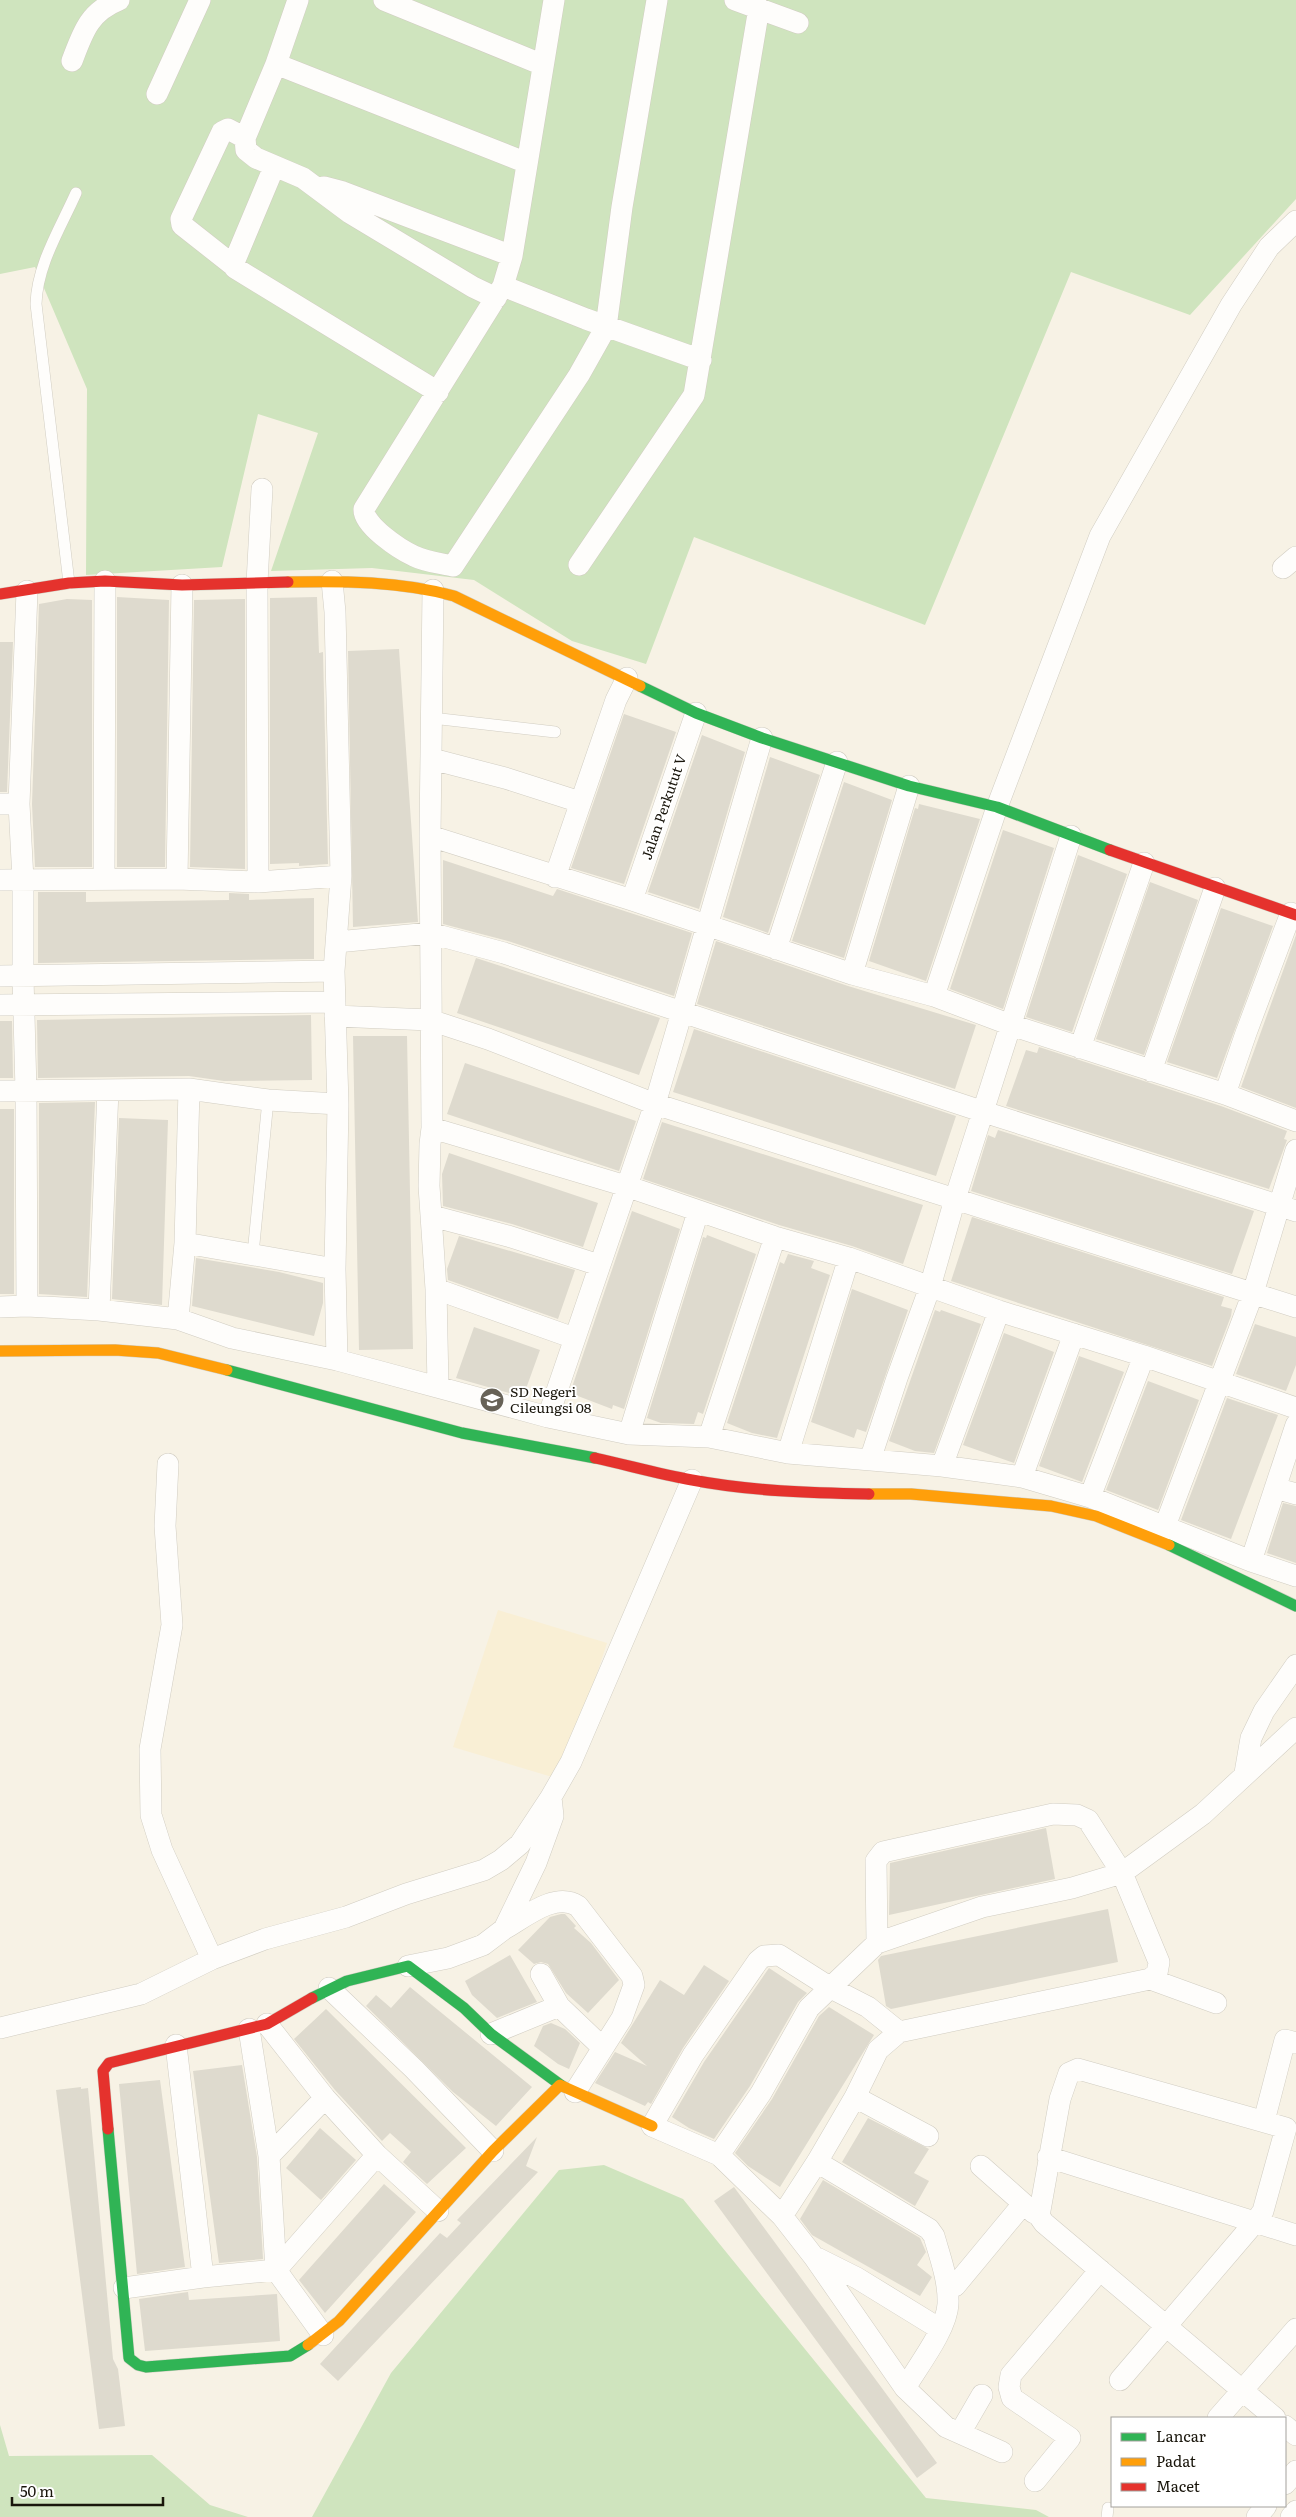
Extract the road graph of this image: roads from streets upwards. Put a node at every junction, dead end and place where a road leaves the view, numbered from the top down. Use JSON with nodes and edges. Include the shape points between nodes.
{"nodes":[{"id":1,"x":119,"y":0,"type":"edge"},
{"id":2,"x":200,"y":0,"type":"edge"},
{"id":3,"x":298,"y":0,"type":"edge"},
{"id":4,"x":384,"y":0,"type":"edge"},
{"id":5,"x":554,"y":0,"type":"edge"},
{"id":6,"x":657,"y":0,"type":"edge"},
{"id":7,"x":735,"y":0,"type":"edge"},
{"id":8,"x":759,"y":8,"type":"junction"},
{"id":9,"x":798,"y":23,"type":"dead end"},
{"id":10,"x":72,"y":61,"type":"dead end"},
{"id":11,"x":276,"y":64,"type":"junction"},
{"id":12,"x":543,"y":65,"type":"junction"},
{"id":13,"x":157,"y":94,"type":"dead end"},
{"id":14,"x":245,"y":138,"type":"junction"},
{"id":15,"x":527,"y":163,"type":"junction"},
{"id":16,"x":274,"y":167,"type":"junction"},
{"id":17,"x":314,"y":185,"type":"junction"},
{"id":18,"x":1296,"y":221,"type":"edge"},
{"id":19,"x":512,"y":256,"type":"junction"},
{"id":20,"x":234,"y":266,"type":"junction"},
{"id":21,"x":499,"y":292,"type":"junction"},
{"id":22,"x":606,"y":327,"type":"junction"},
{"id":23,"x":701,"y":360,"type":"junction"},
{"id":24,"x":438,"y":392,"type":"junction"},
{"id":25,"x":262,"y":490,"type":"dead end"},
{"id":26,"x":579,"y":565,"type":"dead end"},
{"id":27,"x":453,"y":566,"type":"junction"},
{"id":28,"x":105,"y":581,"type":"junction"},
{"id":29,"x":332,"y":581,"type":"junction"},
{"id":30,"x":257,"y":582,"type":"junction"},
{"id":31,"x":182,"y":585,"type":"junction"},
{"id":32,"x":27,"y":590,"type":"junction"},
{"id":33,"x":433,"y":590,"type":"junction"},
{"id":34,"x":0,"y":594,"type":"edge"},
{"id":35,"x":454,"y":596,"type":"junction"},
{"id":36,"x":627,"y":678,"type":"junction"},
{"id":37,"x":696,"y":714,"type":"junction"},
{"id":38,"x":762,"y":738,"type":"junction"},
{"id":39,"x":432,"y":759,"type":"junction"},
{"id":40,"x":837,"y":762,"type":"junction"},
{"id":41,"x":909,"y":786,"type":"junction"},
{"id":42,"x":580,"y":802,"type":"junction"},
{"id":43,"x":9,"y":804,"type":"edge"},
{"id":44,"x":997,"y":807,"type":"junction"},
{"id":45,"x":430,"y":836,"type":"junction"},
{"id":46,"x":1071,"y":836,"type":"junction"},
{"id":47,"x":1144,"y":863,"type":"junction"},
{"id":48,"x":341,"y":876,"type":"junction"},
{"id":49,"x":555,"y":877,"type":"junction"},
{"id":50,"x":104,"y":879,"type":"junction"},
{"id":51,"x":177,"y":879,"type":"junction"},
{"id":52,"x":0,"y":880,"type":"edge"},
{"id":53,"x":23,"y":880,"type":"junction"},
{"id":54,"x":258,"y":882,"type":"junction"},
{"id":55,"x":1215,"y":888,"type":"junction"},
{"id":56,"x":632,"y":900,"type":"junction"},
{"id":57,"x":1294,"y":914,"type":"edge"},
{"id":58,"x":706,"y":925,"type":"junction"},
{"id":59,"x":430,"y":933,"type":"junction"},
{"id":60,"x":337,"y":942,"type":"junction"},
{"id":61,"x":776,"y":948,"type":"junction"},
{"id":62,"x":334,"y":971,"type":"junction"},
{"id":63,"x":852,"y":974,"type":"junction"},
{"id":64,"x":0,"y":976,"type":"edge"},
{"id":65,"x":23,"y":977,"type":"junction"},
{"id":66,"x":934,"y":996,"type":"junction"},
{"id":67,"x":0,"y":1005,"type":"edge"},
{"id":68,"x":24,"y":1005,"type":"junction"},
{"id":69,"x":335,"y":1009,"type":"junction"},
{"id":70,"x":683,"y":1014,"type":"junction"},
{"id":71,"x":430,"y":1020,"type":"junction"},
{"id":72,"x":1011,"y":1025,"type":"junction"},
{"id":73,"x":1080,"y":1048,"type":"junction"},
{"id":74,"x":1151,"y":1071,"type":"junction"},
{"id":75,"x":189,"y":1089,"type":"junction"},
{"id":76,"x":108,"y":1090,"type":"junction"},
{"id":77,"x":0,"y":1091,"type":"edge"},
{"id":78,"x":26,"y":1091,"type":"junction"},
{"id":79,"x":1225,"y":1094,"type":"junction"},
{"id":80,"x":338,"y":1104,"type":"junction"},
{"id":81,"x":655,"y":1104,"type":"junction"},
{"id":82,"x":984,"y":1112,"type":"junction"},
{"id":83,"x":1296,"y":1121,"type":"edge"},
{"id":84,"x":432,"y":1128,"type":"junction"},
{"id":85,"x":1296,"y":1150,"type":"edge"},
{"id":86,"x":626,"y":1186,"type":"junction"},
{"id":87,"x":955,"y":1199,"type":"junction"},
{"id":88,"x":1287,"y":1208,"type":"edge"},
{"id":89,"x":698,"y":1212,"type":"junction"},
{"id":90,"x":432,"y":1216,"type":"junction"},
{"id":91,"x":775,"y":1237,"type":"junction"},
{"id":92,"x":185,"y":1243,"type":"junction"},
{"id":93,"x":849,"y":1258,"type":"junction"},
{"id":94,"x":599,"y":1265,"type":"junction"},
{"id":95,"x":335,"y":1270,"type":"junction"},
{"id":96,"x":930,"y":1287,"type":"junction"},
{"id":97,"x":436,"y":1289,"type":"junction"},
{"id":98,"x":1253,"y":1293,"type":"junction"},
{"id":99,"x":26,"y":1306,"type":"junction"},
{"id":100,"x":0,"y":1307,"type":"edge"},
{"id":101,"x":1296,"y":1307,"type":"edge"},
{"id":102,"x":99,"y":1310,"type":"junction"},
{"id":103,"x":999,"y":1311,"type":"junction"},
{"id":104,"x":178,"y":1319,"type":"junction"},
{"id":105,"x":1074,"y":1334,"type":"junction"},
{"id":106,"x":574,"y":1338,"type":"junction"},
{"id":107,"x":0,"y":1353,"type":"edge"},
{"id":108,"x":1144,"y":1356,"type":"junction"},
{"id":109,"x":337,"y":1360,"type":"junction"},
{"id":110,"x":1220,"y":1382,"type":"junction"},
{"id":111,"x":438,"y":1386,"type":"junction"},
{"id":112,"x":1296,"y":1408,"type":"edge"},
{"id":113,"x":548,"y":1417,"type":"junction"},
{"id":114,"x":1296,"y":1425,"type":"edge"},
{"id":115,"x":629,"y":1434,"type":"junction"},
{"id":116,"x":709,"y":1438,"type":"junction"},
{"id":117,"x":788,"y":1453,"type":"junction"},
{"id":118,"x":870,"y":1460,"type":"junction"},
{"id":119,"x":168,"y":1464,"type":"dead end"},
{"id":120,"x":942,"y":1466,"type":"junction"},
{"id":121,"x":1022,"y":1478,"type":"junction"},
{"id":122,"x":692,"y":1480,"type":"junction"},
{"id":123,"x":1275,"y":1488,"type":"junction"},
{"id":124,"x":1296,"y":1494,"type":"edge"},
{"id":125,"x":1090,"y":1497,"type":"junction"},
{"id":126,"x":1165,"y":1526,"type":"junction"},
{"id":127,"x":1251,"y":1561,"type":"junction"},
{"id":128,"x":1296,"y":1576,"type":"edge"},
{"id":129,"x":1296,"y":1606,"type":"edge"},
{"id":130,"x":1296,"y":1665,"type":"edge"},
{"id":131,"x":1296,"y":1728,"type":"edge"},
{"id":132,"x":1245,"y":1773,"type":"junction"},
{"id":133,"x":551,"y":1797,"type":"junction"},
{"id":134,"x":1122,"y":1872,"type":"junction"},
{"id":135,"x":504,"y":1929,"type":"junction"},
{"id":136,"x":877,"y":1943,"type":"junction"},
{"id":137,"x":212,"y":1959,"type":"junction"},
{"id":138,"x":408,"y":1966,"type":"junction"},
{"id":139,"x":541,"y":1974,"type":"dead end"},
{"id":140,"x":1150,"y":1979,"type":"junction"},
{"id":141,"x":329,"y":1988,"type":"junction"},
{"id":142,"x":831,"y":1988,"type":"junction"},
{"id":143,"x":1216,"y":2003,"type":"dead end"},
{"id":144,"x":560,"y":2006,"type":"junction"},
{"id":145,"x":258,"y":2026,"type":"junction"},
{"id":146,"x":0,"y":2028,"type":"edge"},
{"id":147,"x":899,"y":2032,"type":"junction"},
{"id":148,"x":491,"y":2034,"type":"junction"},
{"id":149,"x":1296,"y":2043,"type":"edge"},
{"id":150,"x":176,"y":2046,"type":"junction"},
{"id":151,"x":602,"y":2047,"type":"junction"},
{"id":152,"x":567,"y":2088,"type":"junction"},
{"id":153,"x":855,"y":2097,"type":"junction"},
{"id":154,"x":325,"y":2098,"type":"junction"},
{"id":155,"x":1264,"y":2121,"type":"junction"},
{"id":156,"x":652,"y":2126,"type":"junction"},
{"id":157,"x":1291,"y":2130,"type":"edge"},
{"id":158,"x":928,"y":2136,"type":"dead end"},
{"id":159,"x":493,"y":2151,"type":"junction"},
{"id":160,"x":377,"y":2155,"type":"junction"},
{"id":161,"x":719,"y":2155,"type":"junction"},
{"id":162,"x":269,"y":2156,"type":"junction"},
{"id":163,"x":1048,"y":2158,"type":"junction"},
{"id":164,"x":817,"y":2162,"type":"junction"},
{"id":165,"x":981,"y":2166,"type":"dead end"},
{"id":166,"x":1031,"y":2210,"type":"junction"},
{"id":167,"x":438,"y":2211,"type":"junction"},
{"id":168,"x":782,"y":2216,"type":"junction"},
{"id":169,"x":1256,"y":2221,"type":"junction"},
{"id":170,"x":1296,"y":2234,"type":"edge"},
{"id":171,"x":814,"y":2257,"type":"junction"},
{"id":172,"x":276,"y":2270,"type":"junction"},
{"id":173,"x":1100,"y":2270,"type":"junction"},
{"id":174,"x":204,"y":2277,"type":"junction"},
{"id":175,"x":956,"y":2286,"type":"dead end"},
{"id":176,"x":124,"y":2288,"type":"junction"},
{"id":177,"x":1167,"y":2326,"type":"junction"},
{"id":178,"x":1296,"y":2329,"type":"edge"},
{"id":179,"x":940,"y":2330,"type":"junction"},
{"id":180,"x":323,"y":2335,"type":"junction"},
{"id":181,"x":1120,"y":2380,"type":"dead end"},
{"id":182,"x":905,"y":2388,"type":"junction"},
{"id":183,"x":1241,"y":2390,"type":"junction"},
{"id":184,"x":982,"y":2395,"type":"dead end"},
{"id":185,"x":1219,"y":2417,"type":"edge"},
{"id":186,"x":1274,"y":2417,"type":"edge"},
{"id":187,"x":1286,"y":2427,"type":"edge"},
{"id":188,"x":960,"y":2433,"type":"junction"},
{"id":189,"x":1296,"y":2435,"type":"edge"},
{"id":190,"x":1002,"y":2452,"type":"dead end"},
{"id":191,"x":1296,"y":2471,"type":"edge"},
{"id":192,"x":1035,"y":2481,"type":"dead end"},
{"id":193,"x":1286,"y":2483,"type":"edge"},
{"id":194,"x":1265,"y":2507,"type":"edge"},
{"id":195,"x":1296,"y":2512,"type":"edge"},
{"id":196,"x":1256,"y":2517,"type":"edge"},
{"id":197,"x":1291,"y":2517,"type":"edge"}],
"edges":[{"from":1,"to":10,"type":"street","via":[[104,6],[92,18]]},
{"from":2,"to":13,"type":"street"},
{"from":3,"to":11,"type":"street"},
{"from":4,"to":12,"type":"street"},
{"from":5,"to":12,"type":"street"},
{"from":6,"to":22,"type":"street","via":[[622,207]]},
{"from":7,"to":8,"type":"street"},
{"from":8,"to":9,"type":"street"},
{"from":8,"to":23,"type":"street"},
{"from":11,"to":14,"type":"street"},
{"from":11,"to":15,"type":"street"},
{"from":12,"to":15,"type":"street"},
{"from":14,"to":16,"type":"street","via":[[246,150]]},
{"from":14,"to":20,"type":"street","via":[[228,129],[222,132],[181,219],[182,225]]},
{"from":15,"to":19,"type":"street"},
{"from":16,"to":17,"type":"street"},
{"from":16,"to":20,"type":"street"},
{"from":17,"to":19,"type":"street","via":[[343,192]]},
{"from":17,"to":21,"type":"street","via":[[350,213],[474,288]]},
{"from":18,"to":44,"type":"street","via":[[1269,247],[1231,305],[1100,536]]},
{"from":19,"to":21,"type":"street"},
{"from":20,"to":24,"type":"street"},
{"from":21,"to":22,"type":"street"},
{"from":21,"to":24,"type":"street"},
{"from":22,"to":23,"type":"street"},
{"from":22,"to":27,"type":"street","via":[[579,375]]},
{"from":23,"to":26,"type":"street","via":[[694,395]]},
{"from":24,"to":27,"type":"street","via":[[367,502],[364,515],[369,524],[414,556]]},
{"from":25,"to":30,"type":"street"},
{"from":27,"to":35,"type":"street"},
{"from":28,"to":31,"type":"street"},
{"from":28,"to":32,"type":"street"},
{"from":28,"to":50,"type":"street"},
{"from":29,"to":30,"type":"street"},
{"from":29,"to":33,"type":"street"},
{"from":29,"to":48,"type":"street"},
{"from":30,"to":31,"type":"street"},
{"from":30,"to":54,"type":"street"},
{"from":31,"to":51,"type":"street"},
{"from":32,"to":34,"type":"street"},
{"from":32,"to":43,"type":"street"},
{"from":33,"to":35,"type":"street"},
{"from":33,"to":39,"type":"street"},
{"from":35,"to":36,"type":"street"},
{"from":36,"to":37,"type":"street"},
{"from":36,"to":42,"type":"street"},
{"from":37,"to":38,"type":"street"},
{"from":37,"to":56,"type":"street","name":"Jalan Perkutut V"},
{"from":38,"to":40,"type":"street"},
{"from":38,"to":58,"type":"street"},
{"from":39,"to":42,"type":"street"},
{"from":39,"to":45,"type":"street"},
{"from":40,"to":41,"type":"street"},
{"from":40,"to":61,"type":"street"},
{"from":41,"to":44,"type":"street"},
{"from":41,"to":63,"type":"street"},
{"from":42,"to":49,"type":"street"},
{"from":43,"to":53,"type":"street"},
{"from":44,"to":46,"type":"street"},
{"from":44,"to":66,"type":"street"},
{"from":45,"to":49,"type":"street"},
{"from":45,"to":59,"type":"street"},
{"from":46,"to":47,"type":"street"},
{"from":46,"to":72,"type":"street"},
{"from":47,"to":55,"type":"street"},
{"from":47,"to":73,"type":"street"},
{"from":48,"to":54,"type":"street"},
{"from":48,"to":60,"type":"street"},
{"from":49,"to":56,"type":"street"},
{"from":50,"to":51,"type":"street"},
{"from":50,"to":53,"type":"street"},
{"from":51,"to":54,"type":"street"},
{"from":52,"to":53,"type":"street"},
{"from":53,"to":65,"type":"street"},
{"from":55,"to":57,"type":"street"},
{"from":55,"to":74,"type":"street"},
{"from":56,"to":58,"type":"street"},
{"from":57,"to":79,"type":"street"},
{"from":58,"to":61,"type":"street"},
{"from":58,"to":70,"type":"street"},
{"from":59,"to":60,"type":"street"},
{"from":59,"to":70,"type":"street","via":[[504,953]]},
{"from":59,"to":71,"type":"street"},
{"from":60,"to":62,"type":"street"},
{"from":61,"to":63,"type":"street"},
{"from":62,"to":65,"type":"street"},
{"from":62,"to":69,"type":"street"},
{"from":63,"to":66,"type":"street"},
{"from":64,"to":65,"type":"street"},
{"from":65,"to":68,"type":"street"},
{"from":66,"to":72,"type":"street"},
{"from":67,"to":68,"type":"street"},
{"from":68,"to":69,"type":"street"},
{"from":68,"to":78,"type":"street"},
{"from":69,"to":71,"type":"street"},
{"from":69,"to":80,"type":"street"},
{"from":70,"to":81,"type":"street"},
{"from":70,"to":82,"type":"street"},
{"from":71,"to":81,"type":"street","via":[[502,1044]]},
{"from":71,"to":84,"type":"street"},
{"from":72,"to":73,"type":"street"},
{"from":72,"to":82,"type":"street"},
{"from":73,"to":74,"type":"street"},
{"from":74,"to":79,"type":"street"},
{"from":75,"to":76,"type":"street"},
{"from":75,"to":80,"type":"street","via":[[268,1100]]},
{"from":75,"to":92,"type":"street"},
{"from":76,"to":78,"type":"street"},
{"from":76,"to":102,"type":"street"},
{"from":77,"to":78,"type":"street"},
{"from":78,"to":99,"type":"street"},
{"from":79,"to":83,"type":"street"},
{"from":80,"to":95,"type":"street"},
{"from":81,"to":86,"type":"street"},
{"from":81,"to":87,"type":"street"},
{"from":82,"to":87,"type":"street"},
{"from":82,"to":88,"type":"street"},
{"from":84,"to":86,"type":"street"},
{"from":84,"to":90,"type":"street","via":[[429,1164]]},
{"from":85,"to":88,"type":"street"},
{"from":86,"to":89,"type":"street"},
{"from":86,"to":94,"type":"street"},
{"from":87,"to":96,"type":"street"},
{"from":87,"to":98,"type":"street"},
{"from":88,"to":98,"type":"street"},
{"from":89,"to":91,"type":"street"},
{"from":89,"to":115,"type":"street"},
{"from":90,"to":94,"type":"street"},
{"from":90,"to":97,"type":"street"},
{"from":91,"to":93,"type":"street"},
{"from":91,"to":116,"type":"street"},
{"from":92,"to":95,"type":"street"},
{"from":92,"to":104,"type":"street"},
{"from":93,"to":96,"type":"street"},
{"from":93,"to":117,"type":"street"},
{"from":94,"to":106,"type":"street"},
{"from":95,"to":109,"type":"street"},
{"from":96,"to":103,"type":"street"},
{"from":96,"to":118,"type":"street"},
{"from":97,"to":106,"type":"street"},
{"from":97,"to":111,"type":"street"},
{"from":98,"to":101,"type":"street"},
{"from":98,"to":110,"type":"street"},
{"from":99,"to":100,"type":"street"},
{"from":99,"to":102,"type":"street"},
{"from":102,"to":104,"type":"street"},
{"from":103,"to":105,"type":"street"},
{"from":103,"to":120,"type":"street"},
{"from":104,"to":109,"type":"street","via":[[232,1338]]},
{"from":105,"to":108,"type":"street"},
{"from":105,"to":121,"type":"street"},
{"from":106,"to":113,"type":"street"},
{"from":107,"to":122,"type":"street","via":[[115,1350],[158,1353],[462,1433],[570,1452]]},
{"from":108,"to":110,"type":"street"},
{"from":108,"to":125,"type":"street"},
{"from":109,"to":111,"type":"street"},
{"from":110,"to":112,"type":"street"},
{"from":110,"to":126,"type":"street"},
{"from":111,"to":113,"type":"street"},
{"from":113,"to":115,"type":"street"},
{"from":114,"to":123,"type":"street"},
{"from":115,"to":116,"type":"street"},
{"from":116,"to":117,"type":"street"},
{"from":117,"to":118,"type":"street"},
{"from":118,"to":120,"type":"street"},
{"from":119,"to":137,"type":"street","via":[[165,1526],[172,1625],[150,1749],[151,1814],[162,1850]]},
{"from":120,"to":121,"type":"street"},
{"from":121,"to":125,"type":"street"},
{"from":122,"to":129,"type":"street","via":[[803,1493],[911,1494],[1051,1506],[1096,1516],[1179,1549]]},
{"from":122,"to":133,"type":"street","via":[[571,1762]]},
{"from":123,"to":124,"type":"street"},
{"from":123,"to":127,"type":"street"},
{"from":125,"to":126,"type":"street"},
{"from":126,"to":127,"type":"street"},
{"from":127,"to":128,"type":"street"},
{"from":130,"to":132,"type":"street","via":[[1250,1738]]},
{"from":131,"to":132,"type":"street"},
{"from":132,"to":134,"type":"street","via":[[1203,1814]]},
{"from":133,"to":135,"type":"street","via":[[553,1816],[536,1863]]},
{"from":133,"to":137,"type":"street","via":[[520,1844],[484,1870],[346,1917],[265,1939]]},
{"from":134,"to":136,"type":"street","via":[[1072,1888],[982,1908]]},
{"from":134,"to":136,"type":"street","via":[[1088,1820],[1066,1814],[897,1847],[883,1852],[876,1861]]},
{"from":134,"to":140,"type":"street","via":[[1159,1962],[1157,1973]]},
{"from":135,"to":138,"type":"street","via":[[483,1945],[448,1958]]},
{"from":135,"to":151,"type":"street","via":[[553,1902],[566,1901],[578,1906],[632,1976],[634,1985],[622,2018]]},
{"from":136,"to":142,"type":"street"},
{"from":137,"to":146,"type":"street","via":[[141,1994]]},
{"from":138,"to":141,"type":"street"},
{"from":138,"to":148,"type":"street","via":[[464,2008]]},
{"from":139,"to":144,"type":"street"},
{"from":140,"to":143,"type":"street"},
{"from":140,"to":147,"type":"street"},
{"from":141,"to":145,"type":"street"},
{"from":141,"to":159,"type":"street"},
{"from":142,"to":147,"type":"street","via":[[868,2006]]},
{"from":142,"to":156,"type":"street","via":[[779,1955],[764,1956],[693,2055]]},
{"from":142,"to":161,"type":"street","via":[[809,2008],[761,2093]]},
{"from":144,"to":148,"type":"street"},
{"from":144,"to":151,"type":"street"},
{"from":145,"to":150,"type":"street"},
{"from":145,"to":154,"type":"street"},
{"from":145,"to":162,"type":"street"},
{"from":147,"to":153,"type":"street","via":[[878,2050]]},
{"from":148,"to":152,"type":"street"},
{"from":149,"to":155,"type":"street","via":[[1284,2040]]},
{"from":150,"to":174,"type":"street"},
{"from":150,"to":176,"type":"street","via":[[116,2060],[103,2071]]},
{"from":151,"to":152,"type":"street"},
{"from":152,"to":156,"type":"street"},
{"from":152,"to":159,"type":"street"},
{"from":153,"to":158,"type":"street"},
{"from":153,"to":164,"type":"street"},
{"from":154,"to":160,"type":"street"},
{"from":154,"to":162,"type":"street"},
{"from":155,"to":157,"type":"street"},
{"from":155,"to":163,"type":"street","via":[[1078,2070],[1069,2073],[1064,2082]]},
{"from":156,"to":161,"type":"street"},
{"from":157,"to":169,"type":"street","via":[[1263,2211]]},
{"from":159,"to":167,"type":"street"},
{"from":160,"to":167,"type":"street"},
{"from":160,"to":172,"type":"street"},
{"from":161,"to":168,"type":"street"},
{"from":162,"to":172,"type":"street"},
{"from":163,"to":166,"type":"street"},
{"from":163,"to":169,"type":"street"},
{"from":164,"to":168,"type":"street"},
{"from":164,"to":179,"type":"street","via":[[929,2229],[940,2256],[946,2289],[947,2311]]},
{"from":165,"to":166,"type":"street"},
{"from":166,"to":173,"type":"street"},
{"from":166,"to":175,"type":"street"},
{"from":167,"to":180,"type":"street"},
{"from":168,"to":171,"type":"street"},
{"from":169,"to":170,"type":"street"},
{"from":169,"to":177,"type":"street"},
{"from":171,"to":179,"type":"street","via":[[857,2278]]},
{"from":171,"to":182,"type":"street"},
{"from":172,"to":174,"type":"street"},
{"from":172,"to":180,"type":"street"},
{"from":173,"to":177,"type":"street"},
{"from":173,"to":192,"type":"street","via":[[1011,2375],[1009,2387],[1012,2398],[1070,2438]]},
{"from":174,"to":176,"type":"street"},
{"from":176,"to":180,"type":"street","via":[[129,2358],[146,2367],[290,2356]]},
{"from":177,"to":181,"type":"street"},
{"from":177,"to":183,"type":"street"},
{"from":178,"to":183,"type":"street"},
{"from":179,"to":182,"type":"street"},
{"from":182,"to":188,"type":"street","via":[[946,2427]]},
{"from":183,"to":185,"type":"street"},
{"from":183,"to":186,"type":"street"},
{"from":184,"to":188,"type":"street"},
{"from":187,"to":189,"type":"street"},
{"from":188,"to":190,"type":"street"},
{"from":191,"to":193,"type":"street"},
{"from":194,"to":196,"type":"street"},
{"from":195,"to":197,"type":"street"}]}
